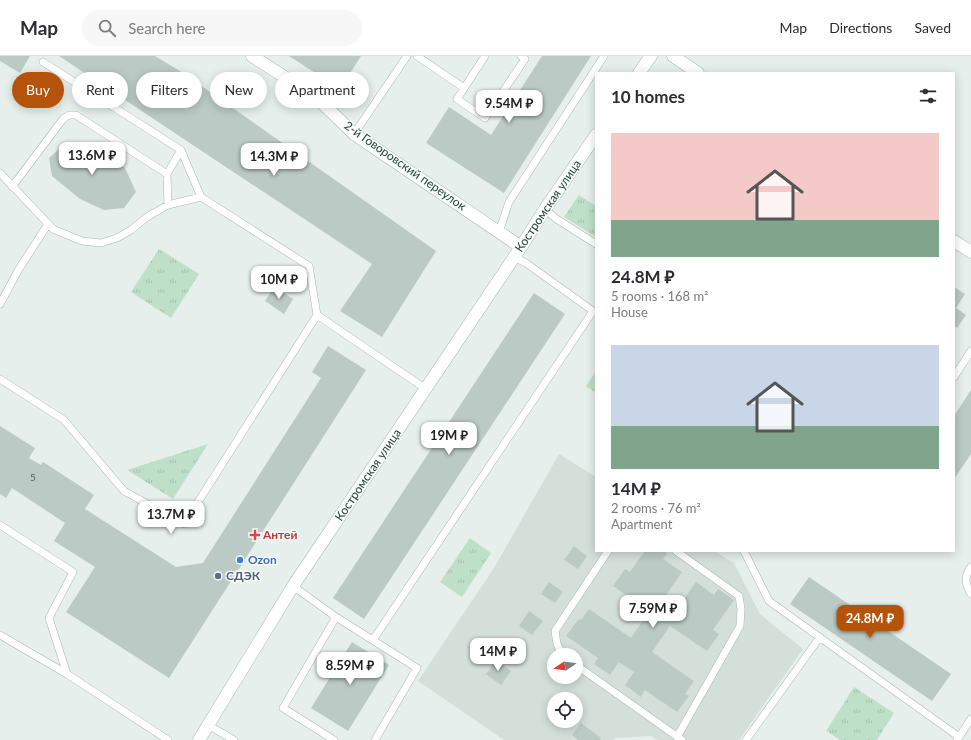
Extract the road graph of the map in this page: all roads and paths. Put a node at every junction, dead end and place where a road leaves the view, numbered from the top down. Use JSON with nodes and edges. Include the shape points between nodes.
{"nodes":[{"id":1,"x":252,"y":56,"type":"edge"},
{"id":2,"x":407,"y":56,"type":"edge"},
{"id":3,"x":417,"y":56,"type":"edge"},
{"id":4,"x":485,"y":56,"type":"edge"},
{"id":5,"x":521,"y":56,"type":"edge"},
{"id":6,"x":604,"y":56,"type":"edge"},
{"id":7,"x":650,"y":56,"type":"edge"},
{"id":8,"x":673,"y":56,"type":"edge"},
{"id":9,"x":43,"y":62,"type":"dead end"},
{"id":10,"x":640,"y":72,"type":"edge"},
{"id":11,"x":697,"y":72,"type":"edge"},
{"id":12,"x":464,"y":88,"type":"junction"},
{"id":13,"x":354,"y":134,"type":"junction"},
{"id":14,"x":595,"y":136,"type":"edge"},
{"id":15,"x":181,"y":150,"type":"junction"},
{"id":16,"x":0,"y":173,"type":"edge"},
{"id":17,"x":167,"y":174,"type":"junction"},
{"id":18,"x":12,"y":187,"type":"junction"},
{"id":19,"x":201,"y":197,"type":"junction"},
{"id":20,"x":168,"y":205,"type":"junction"},
{"id":21,"x":545,"y":209,"type":"junction"},
{"id":22,"x":48,"y":224,"type":"junction"},
{"id":23,"x":499,"y":232,"type":"junction"},
{"id":24,"x":955,"y":242,"type":"edge"},
{"id":25,"x":595,"y":243,"type":"edge"},
{"id":26,"x":518,"y":252,"type":"junction"},
{"id":27,"x":971,"y":252,"type":"edge"},
{"id":28,"x":0,"y":304,"type":"edge"},
{"id":29,"x":316,"y":315,"type":"junction"},
{"id":30,"x":971,"y":351,"type":"edge"},
{"id":31,"x":955,"y":375,"type":"edge"},
{"id":32,"x":0,"y":379,"type":"edge"},
{"id":33,"x":426,"y":389,"type":"junction"},
{"id":34,"x":0,"y":526,"type":"edge"},
{"id":35,"x":607,"y":552,"type":"edge"},
{"id":36,"x":677,"y":552,"type":"edge"},
{"id":37,"x":744,"y":552,"type":"edge"},
{"id":38,"x":971,"y":567,"type":"edge"},
{"id":39,"x":293,"y":586,"type":"junction"},
{"id":40,"x":971,"y":594,"type":"edge"},
{"id":41,"x":336,"y":617,"type":"junction"},
{"id":42,"x":0,"y":635,"type":"edge"},
{"id":43,"x":820,"y":637,"type":"junction"},
{"id":44,"x":373,"y":640,"type":"junction"},
{"id":45,"x":559,"y":648,"type":"edge"},
{"id":46,"x":583,"y":670,"type":"edge"},
{"id":47,"x":67,"y":674,"type":"junction"},
{"id":48,"x":971,"y":719,"type":"edge"},
{"id":49,"x":208,"y":725,"type":"junction"},
{"id":50,"x":680,"y":738,"type":"edge"},
{"id":51,"x":958,"y":739,"type":"edge"},
{"id":52,"x":168,"y":740,"type":"edge"},
{"id":53,"x":199,"y":740,"type":"edge"},
{"id":54,"x":234,"y":740,"type":"edge"},
{"id":55,"x":334,"y":740,"type":"edge"},
{"id":56,"x":375,"y":740,"type":"edge"},
{"id":57,"x":746,"y":740,"type":"edge"}],
"edges":[{"from":1,"to":13,"type":"street","name":"2-й Говоровский переулок","via":[[317,98]]},
{"from":2,"to":13,"type":"lane"},
{"from":3,"to":12,"type":"lane"},
{"from":4,"to":12,"type":"lane"},
{"from":5,"to":12,"type":"lane","via":[[525,59],[485,118],[457,99]]},
{"from":6,"to":23,"type":"lane","via":[[509,202]]},
{"from":7,"to":10,"type":"street"},
{"from":8,"to":11,"type":"street"},
{"from":9,"to":15,"type":"lane"},
{"from":13,"to":23,"type":"street","name":"2-й Говоровский переулок"},
{"from":14,"to":21,"type":"street","name":"Костромская улица"},
{"from":15,"to":17,"type":"lane"},
{"from":15,"to":19,"type":"lane"},
{"from":16,"to":18,"type":"lane"},
{"from":17,"to":18,"type":"lane","via":[[76,115],[69,115],[63,119]]},
{"from":17,"to":20,"type":"lane"},
{"from":18,"to":22,"type":"lane"},
{"from":19,"to":20,"type":"lane"},
{"from":19,"to":29,"type":"lane","via":[[309,266]]},
{"from":20,"to":22,"type":"lane","via":[[131,230],[102,243],[82,241],[53,229]]},
{"from":21,"to":25,"type":"lane"},
{"from":21,"to":26,"type":"street","name":"Костромская улица"},
{"from":22,"to":28,"type":"lane"},
{"from":23,"to":26,"type":"street","name":"2-й Говоровский переулок"},
{"from":24,"to":27,"type":"street"},
{"from":26,"to":33,"type":"street","name":"Костромская улица"},
{"from":26,"to":44,"type":"lane","via":[[526,263],[593,311]]},
{"from":29,"to":32,"type":"lane","via":[[184,524],[124,490],[64,420]]},
{"from":29,"to":33,"type":"lane"},
{"from":30,"to":31,"type":"lane"},
{"from":33,"to":39,"type":"street","name":"Костромская улица"},
{"from":34,"to":47,"type":"lane","via":[[73,572],[49,618]]},
{"from":35,"to":45,"type":"lane","via":[[555,631]]},
{"from":36,"to":50,"type":"lane","via":[[739,596],[741,609],[740,626]]},
{"from":37,"to":43,"type":"lane","via":[[769,601]]},
{"from":38,"to":40,"type":"lane","via":[[965,582]]},
{"from":39,"to":41,"type":"lane"},
{"from":39,"to":49,"type":"street","name":"Костромская улица"},
{"from":41,"to":44,"type":"lane"},
{"from":41,"to":55,"type":"lane","via":[[284,708]]},
{"from":42,"to":47,"type":"lane"},
{"from":43,"to":51,"type":"lane"},
{"from":43,"to":57,"type":"lane"},
{"from":44,"to":56,"type":"lane","via":[[417,668]]},
{"from":46,"to":50,"type":"lane"},
{"from":47,"to":52,"type":"lane"},
{"from":48,"to":51,"type":"lane"},
{"from":49,"to":53,"type":"street","name":"Костромская улица"},
{"from":49,"to":54,"type":"lane"}]}
